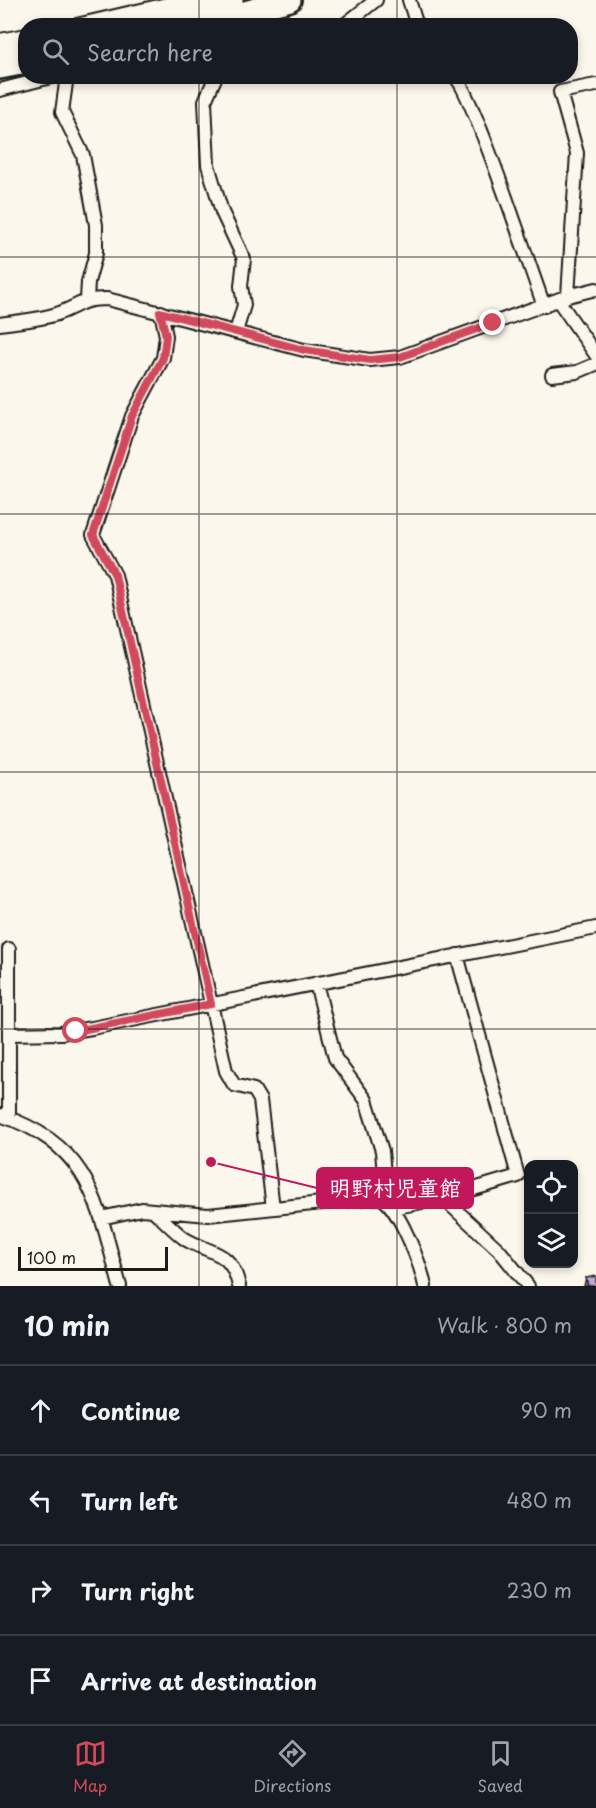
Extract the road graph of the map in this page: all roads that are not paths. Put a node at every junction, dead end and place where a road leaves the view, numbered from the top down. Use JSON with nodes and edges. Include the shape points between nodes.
{"nodes":[{"id":1,"x":184,"y":0,"type":"edge"},
{"id":2,"x":232,"y":0,"type":"edge"},
{"id":3,"x":290,"y":0,"type":"edge"},
{"id":4,"x":376,"y":0,"type":"edge"},
{"id":5,"x":409,"y":0,"type":"edge"},
{"id":6,"x":106,"y":18,"type":"edge"},
{"id":7,"x":162,"y":18,"type":"edge"},
{"id":8,"x":224,"y":18,"type":"edge"},
{"id":9,"x":353,"y":18,"type":"edge"},
{"id":10,"x":415,"y":18,"type":"edge"},
{"id":11,"x":18,"y":37,"type":"edge"},
{"id":12,"x":0,"y":40,"type":"edge"},
{"id":13,"x":18,"y":50,"type":"edge"},
{"id":14,"x":0,"y":53,"type":"edge"},
{"id":15,"x":18,"y":65,"type":"edge"},
{"id":16,"x":0,"y":68,"type":"edge"},
{"id":17,"x":24,"y":84,"type":"edge"},
{"id":18,"x":67,"y":84,"type":"edge"},
{"id":19,"x":213,"y":84,"type":"edge"},
{"id":20,"x":461,"y":84,"type":"edge"},
{"id":21,"x":596,"y":85,"type":"edge"},
{"id":22,"x":0,"y":90,"type":"edge"},
{"id":23,"x":596,"y":289,"type":"edge"},
{"id":24,"x":562,"y":298,"type":"junction"},
{"id":25,"x":87,"y":299,"type":"junction"},
{"id":26,"x":544,"y":306,"type":"junction"},
{"id":27,"x":160,"y":312,"type":"junction"},
{"id":28,"x":0,"y":324,"type":"edge"},
{"id":29,"x":236,"y":332,"type":"junction"},
{"id":30,"x":596,"y":355,"type":"edge"},
{"id":31,"x":596,"y":364,"type":"edge"},
{"id":32,"x":552,"y":375,"type":"dead end"},
{"id":33,"x":596,"y":928,"type":"edge"},
{"id":34,"x":9,"y":949,"type":"dead end"},
{"id":35,"x":457,"y":955,"type":"junction"},
{"id":36,"x":316,"y":983,"type":"junction"},
{"id":37,"x":211,"y":1004,"type":"junction"},
{"id":38,"x":9,"y":1034,"type":"junction"},
{"id":39,"x":4,"y":1117,"type":"edge"},
{"id":40,"x":443,"y":1198,"type":"junction"},
{"id":41,"x":389,"y":1203,"type":"junction"},
{"id":42,"x":273,"y":1208,"type":"junction"},
{"id":43,"x":153,"y":1210,"type":"junction"},
{"id":44,"x":101,"y":1218,"type":"junction"},
{"id":45,"x":120,"y":1286,"type":"edge"},
{"id":46,"x":239,"y":1286,"type":"edge"},
{"id":47,"x":425,"y":1286,"type":"edge"},
{"id":48,"x":528,"y":1286,"type":"edge"}],
"edges":[{"from":1,"to":6,"type":"street"},
{"from":2,"to":7,"type":"highway"},
{"from":3,"to":8,"type":"highway"},
{"from":4,"to":9,"type":"street"},
{"from":5,"to":10,"type":"street"},
{"from":11,"to":12,"type":"street"},
{"from":13,"to":14,"type":"highway"},
{"from":15,"to":16,"type":"highway"},
{"from":17,"to":22,"type":"street"},
{"from":18,"to":25,"type":"street","via":[[62,112],[83,155],[96,225],[96,253]]},
{"from":19,"to":29,"type":"street","via":[[206,101],[208,165],[222,212],[244,259],[243,305]]},
{"from":20,"to":26,"type":"street"},
{"from":21,"to":24,"type":"street","via":[[560,92],[578,153]]},
{"from":23,"to":24,"type":"street"},
{"from":24,"to":26,"type":"street"},
{"from":24,"to":30,"type":"street"},
{"from":25,"to":27,"type":"street","via":[[107,299]]},
{"from":25,"to":28,"type":"street","via":[[59,313]]},
{"from":26,"to":29,"type":"street","via":[[386,360],[341,357]]},
{"from":27,"to":29,"type":"street"},
{"from":27,"to":37,"type":"street","via":[[166,336],[163,358],[132,416],[93,535],[115,575]]},
{"from":31,"to":32,"type":"street","via":[[577,372]]},
{"from":33,"to":35,"type":"street"},
{"from":34,"to":38,"type":"street"},
{"from":35,"to":36,"type":"street"},
{"from":35,"to":40,"type":"street","via":[[518,1176]]},
{"from":36,"to":37,"type":"street"},
{"from":36,"to":41,"type":"street","via":[[335,1058],[366,1100],[382,1151]]},
{"from":37,"to":38,"type":"street","via":[[71,1031]]},
{"from":37,"to":42,"type":"street","via":[[230,1080],[240,1088],[254,1090],[260,1100]]},
{"from":38,"to":39,"type":"street"},
{"from":39,"to":44,"type":"street","via":[[41,1135],[76,1163],[87,1178]]},
{"from":40,"to":41,"type":"street"},
{"from":40,"to":48,"type":"street","via":[[499,1250]]},
{"from":41,"to":42,"type":"street","via":[[379,1197]]},
{"from":41,"to":47,"type":"street","via":[[406,1233]]},
{"from":42,"to":43,"type":"street","via":[[208,1215]]},
{"from":43,"to":44,"type":"street"},
{"from":43,"to":46,"type":"street","via":[[185,1238],[231,1262]]},
{"from":44,"to":45,"type":"street"}]}
